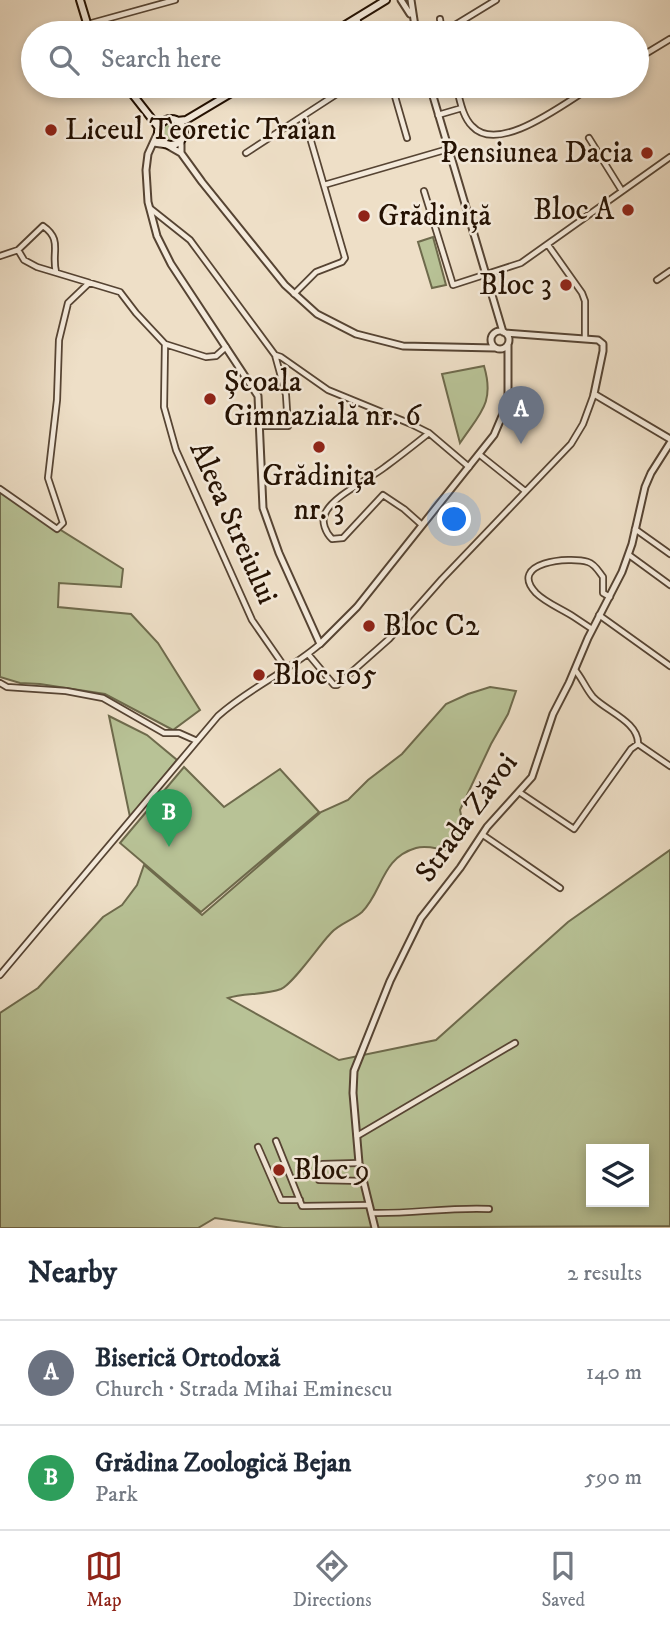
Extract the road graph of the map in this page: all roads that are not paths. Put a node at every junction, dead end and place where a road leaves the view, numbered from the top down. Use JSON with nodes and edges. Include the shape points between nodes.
{"nodes":[{"id":1,"x":80,"y":0,"type":"edge"},
{"id":2,"x":175,"y":0,"type":"edge"},
{"id":3,"x":386,"y":0,"type":"edge"},
{"id":4,"x":401,"y":0,"type":"edge"},
{"id":5,"x":411,"y":0,"type":"edge"},
{"id":6,"x":496,"y":0,"type":"edge"},
{"id":7,"x":412,"y":17,"type":"junction"},
{"id":8,"x":357,"y":18,"type":"junction"},
{"id":9,"x":86,"y":21,"type":"edge"},
{"id":10,"x":101,"y":21,"type":"edge"},
{"id":11,"x":352,"y":21,"type":"edge"},
{"id":12,"x":358,"y":21,"type":"edge"},
{"id":13,"x":413,"y":21,"type":"edge"},
{"id":14,"x":462,"y":21,"type":"edge"},
{"id":15,"x":670,"y":39,"type":"edge"},
{"id":16,"x":649,"y":52,"type":"edge"},
{"id":17,"x":135,"y":98,"type":"edge"},
{"id":18,"x":223,"y":98,"type":"edge"},
{"id":19,"x":332,"y":98,"type":"edge"},
{"id":20,"x":395,"y":98,"type":"edge"},
{"id":21,"x":433,"y":98,"type":"edge"},
{"id":22,"x":459,"y":98,"type":"edge"},
{"id":23,"x":572,"y":98,"type":"edge"},
{"id":24,"x":462,"y":108,"type":"junction"},
{"id":25,"x":438,"y":115,"type":"junction"},
{"id":26,"x":150,"y":116,"type":"junction"},
{"id":27,"x":304,"y":117,"type":"junction"},
{"id":28,"x":167,"y":120,"type":"junction"},
{"id":29,"x":186,"y":120,"type":"junction"},
{"id":30,"x":177,"y":121,"type":"junction"},
{"id":31,"x":158,"y":130,"type":"junction"},
{"id":32,"x":183,"y":130,"type":"junction"},
{"id":33,"x":407,"y":138,"type":"dead end"},
{"id":34,"x":589,"y":138,"type":"dead end"},
{"id":35,"x":181,"y":140,"type":"junction"},
{"id":36,"x":154,"y":143,"type":"junction"},
{"id":37,"x":167,"y":145,"type":"junction"},
{"id":38,"x":448,"y":149,"type":"junction"},
{"id":39,"x":181,"y":153,"type":"junction"},
{"id":40,"x":246,"y":153,"type":"dead end"},
{"id":41,"x":670,"y":157,"type":"edge"},
{"id":42,"x":324,"y":185,"type":"junction"},
{"id":43,"x":424,"y":191,"type":"dead end"},
{"id":44,"x":622,"y":191,"type":"junction"},
{"id":45,"x":149,"y":208,"type":"junction"},
{"id":46,"x":548,"y":245,"type":"junction"},
{"id":47,"x":18,"y":250,"type":"junction"},
{"id":48,"x":0,"y":256,"type":"edge"},
{"id":49,"x":670,"y":271,"type":"edge"},
{"id":50,"x":56,"y":272,"type":"junction"},
{"id":51,"x":485,"y":276,"type":"junction"},
{"id":52,"x":657,"y":280,"type":"dead end"},
{"id":53,"x":89,"y":283,"type":"junction"},
{"id":54,"x":294,"y":295,"type":"junction"},
{"id":55,"x":497,"y":317,"type":"junction"},
{"id":56,"x":504,"y":332,"type":"junction"},
{"id":57,"x":493,"y":335,"type":"junction"},
{"id":58,"x":524,"y":336,"type":"junction"},
{"id":59,"x":585,"y":338,"type":"junction"},
{"id":60,"x":509,"y":343,"type":"junction"},
{"id":61,"x":165,"y":344,"type":"junction"},
{"id":62,"x":227,"y":346,"type":"junction"},
{"id":63,"x":476,"y":346,"type":"junction"},
{"id":64,"x":496,"y":348,"type":"junction"},
{"id":65,"x":275,"y":355,"type":"junction"},
{"id":66,"x":508,"y":362,"type":"junction"},
{"id":67,"x":594,"y":394,"type":"junction"},
{"id":68,"x":261,"y":426,"type":"junction"},
{"id":69,"x":429,"y":433,"type":"junction"},
{"id":70,"x":670,"y":441,"type":"edge"},
{"id":71,"x":480,"y":455,"type":"junction"},
{"id":72,"x":469,"y":467,"type":"junction"},
{"id":73,"x":0,"y":489,"type":"edge"},
{"id":74,"x":525,"y":491,"type":"junction"},
{"id":75,"x":422,"y":525,"type":"junction"},
{"id":76,"x":635,"y":528,"type":"junction"},
{"id":77,"x":670,"y":554,"type":"edge"},
{"id":78,"x":629,"y":555,"type":"junction"},
{"id":79,"x":670,"y":585,"type":"edge"},
{"id":80,"x":610,"y":597,"type":"junction"},
{"id":81,"x":599,"y":615,"type":"junction"},
{"id":82,"x":592,"y":629,"type":"junction"},
{"id":83,"x":320,"y":644,"type":"junction"},
{"id":84,"x":308,"y":654,"type":"junction"},
{"id":85,"x":670,"y":666,"type":"edge"},
{"id":86,"x":286,"y":669,"type":"junction"},
{"id":87,"x":575,"y":670,"type":"junction"},
{"id":88,"x":1,"y":684,"type":"edge"},
{"id":89,"x":197,"y":741,"type":"junction"},
{"id":90,"x":638,"y":744,"type":"junction"},
{"id":91,"x":670,"y":766,"type":"edge"},
{"id":92,"x":519,"y":792,"type":"junction"},
{"id":93,"x":483,"y":835,"type":"junction"},
{"id":94,"x":560,"y":888,"type":"dead end"},
{"id":95,"x":0,"y":975,"type":"edge"},
{"id":96,"x":515,"y":1043,"type":"dead end"},
{"id":97,"x":357,"y":1136,"type":"junction"},
{"id":98,"x":276,"y":1141,"type":"dead end"},
{"id":99,"x":258,"y":1147,"type":"dead end"},
{"id":100,"x":359,"y":1163,"type":"junction"},
{"id":101,"x":363,"y":1181,"type":"junction"},
{"id":102,"x":300,"y":1200,"type":"junction"},
{"id":103,"x":369,"y":1205,"type":"junction"},
{"id":104,"x":489,"y":1209,"type":"dead end"},
{"id":105,"x":372,"y":1213,"type":"junction"},
{"id":106,"x":375,"y":1228,"type":"edge"}],
"edges":[{"from":1,"to":9,"type":"main road"},
{"from":2,"to":10,"type":"street"},
{"from":3,"to":8,"type":"main road"},
{"from":4,"to":7,"type":"street"},
{"from":5,"to":7,"type":"street"},
{"from":6,"to":14,"type":"street"},
{"from":7,"to":13,"type":"street"},
{"from":8,"to":11,"type":"main road"},
{"from":8,"to":12,"type":"street"},
{"from":15,"to":16,"type":"street"},
{"from":17,"to":26,"type":"main road"},
{"from":18,"to":29,"type":"main road"},
{"from":19,"to":27,"type":"street"},
{"from":20,"to":33,"type":"street"},
{"from":21,"to":25,"type":"street"},
{"from":22,"to":24,"type":"street"},
{"from":23,"to":24,"type":"street","via":[[509,134],[488,135],[476,130]]},
{"from":24,"to":25,"type":"street"},
{"from":25,"to":38,"type":"street"},
{"from":26,"to":28,"type":"main road"},
{"from":26,"to":31,"type":"main road"},
{"from":27,"to":40,"type":"street"},
{"from":27,"to":42,"type":"street"},
{"from":28,"to":30,"type":"main road"},
{"from":28,"to":31,"type":"main road"},
{"from":29,"to":30,"type":"main road"},
{"from":29,"to":32,"type":"main road"},
{"from":30,"to":32,"type":"main road"},
{"from":31,"to":36,"type":"street"},
{"from":31,"to":37,"type":"main road"},
{"from":32,"to":35,"type":"main road"},
{"from":34,"to":44,"type":"street"},
{"from":35,"to":37,"type":"main road"},
{"from":35,"to":39,"type":"street"},
{"from":36,"to":37,"type":"street"},
{"from":36,"to":45,"type":"street","via":[[146,170]]},
{"from":37,"to":39,"type":"street"},
{"from":38,"to":42,"type":"street"},
{"from":38,"to":51,"type":"street"},
{"from":39,"to":54,"type":"street"},
{"from":41,"to":44,"type":"street"},
{"from":42,"to":54,"type":"street","via":[[345,258],[316,272]]},
{"from":43,"to":51,"type":"street","via":[[453,285]]},
{"from":44,"to":46,"type":"street"},
{"from":45,"to":62,"type":"street","via":[[171,264]]},
{"from":45,"to":65,"type":"street","via":[[190,240]]},
{"from":46,"to":51,"type":"street","via":[[513,267]]},
{"from":46,"to":59,"type":"street","via":[[582,293]]},
{"from":47,"to":48,"type":"street"},
{"from":47,"to":50,"type":"street","via":[[28,263]]},
{"from":47,"to":50,"type":"street","via":[[43,226],[54,237]]},
{"from":49,"to":52,"type":"street"},
{"from":50,"to":53,"type":"street"},
{"from":51,"to":55,"type":"street"},
{"from":53,"to":61,"type":"street","via":[[120,292]]},
{"from":53,"to":73,"type":"street","via":[[68,303],[59,340],[48,478],[63,523],[58,529]]},
{"from":54,"to":63,"type":"street","via":[[323,317],[367,338],[424,348]]},
{"from":55,"to":56,"type":"street"},
{"from":55,"to":57,"type":"street"},
{"from":56,"to":57,"type":"street"},
{"from":56,"to":58,"type":"street"},
{"from":56,"to":60,"type":"street"},
{"from":57,"to":63,"type":"street"},
{"from":57,"to":64,"type":"street"},
{"from":58,"to":59,"type":"street"},
{"from":58,"to":60,"type":"street"},
{"from":59,"to":67,"type":"street","via":[[603,344]]},
{"from":60,"to":64,"type":"street"},
{"from":60,"to":66,"type":"street"},
{"from":61,"to":62,"type":"street","via":[[211,358]]},
{"from":61,"to":86,"type":"street","name":"Aleea Streiului","via":[[164,407],[176,450],[252,620]]},
{"from":62,"to":68,"type":"street","via":[[258,396]]},
{"from":63,"to":64,"type":"street"},
{"from":64,"to":66,"type":"street"},
{"from":65,"to":68,"type":"street","via":[[286,395],[288,426]]},
{"from":65,"to":69,"type":"street","via":[[328,390]]},
{"from":66,"to":71,"type":"street","via":[[505,412]]},
{"from":67,"to":70,"type":"street"},
{"from":67,"to":74,"type":"street","via":[[571,444]]},
{"from":68,"to":83,"type":"street","via":[[263,508]]},
{"from":69,"to":72,"type":"street"},
{"from":69,"to":75,"type":"street","via":[[338,499],[323,518],[331,539],[343,538],[383,495]]},
{"from":70,"to":76,"type":"street","name":"Strada Zăvoi","via":[[645,487]]},
{"from":71,"to":72,"type":"street"},
{"from":71,"to":74,"type":"street"},
{"from":72,"to":75,"type":"street"},
{"from":74,"to":84,"type":"street","via":[[389,639],[341,683],[334,685]]},
{"from":75,"to":83,"type":"street","via":[[357,607]]},
{"from":76,"to":77,"type":"street"},
{"from":76,"to":78,"type":"street","name":"Strada Zăvoi"},
{"from":78,"to":79,"type":"street"},
{"from":78,"to":80,"type":"street","name":"Strada Zăvoi"},
{"from":80,"to":81,"type":"street","name":"Strada Zăvoi"},
{"from":80,"to":82,"type":"street","via":[[603,593],[603,578],[589,562],[552,562],[531,572],[537,594]]},
{"from":81,"to":82,"type":"street","name":"Strada Zăvoi"},
{"from":81,"to":85,"type":"street"},
{"from":82,"to":87,"type":"street","name":"Strada Zăvoi"},
{"from":83,"to":84,"type":"street"},
{"from":84,"to":86,"type":"street"},
{"from":86,"to":89,"type":"street","via":[[233,703]]},
{"from":87,"to":90,"type":"street","via":[[596,700],[629,724]]},
{"from":87,"to":92,"type":"street","name":"Strada Zăvoi","via":[[547,729],[532,776]]},
{"from":88,"to":89,"type":"street","via":[[103,698],[164,733],[179,733]]},
{"from":89,"to":95,"type":"street"},
{"from":90,"to":91,"type":"street"},
{"from":90,"to":92,"type":"street","via":[[574,829]]},
{"from":92,"to":93,"type":"street","name":"Strada Zăvoi"},
{"from":93,"to":94,"type":"street"},
{"from":93,"to":97,"type":"street","name":"Strada Zăvoi","via":[[421,918],[390,981],[354,1071]]},
{"from":96,"to":97,"type":"street"},
{"from":97,"to":100,"type":"street","name":"Strada Zăvoi"},
{"from":98,"to":102,"type":"street"},
{"from":99,"to":102,"type":"street","via":[[281,1200]]},
{"from":100,"to":101,"type":"street","name":"Strada Zăvoi"},
{"from":100,"to":101,"type":"street","via":[[322,1164],[318,1166],[319,1180]]},
{"from":101,"to":103,"type":"street","name":"Strada Zăvoi"},
{"from":102,"to":103,"type":"street","via":[[302,1206]]},
{"from":103,"to":105,"type":"street","name":"Strada Zăvoi"},
{"from":104,"to":105,"type":"street"},
{"from":105,"to":106,"type":"street","name":"Strada Zăvoi"}]}
